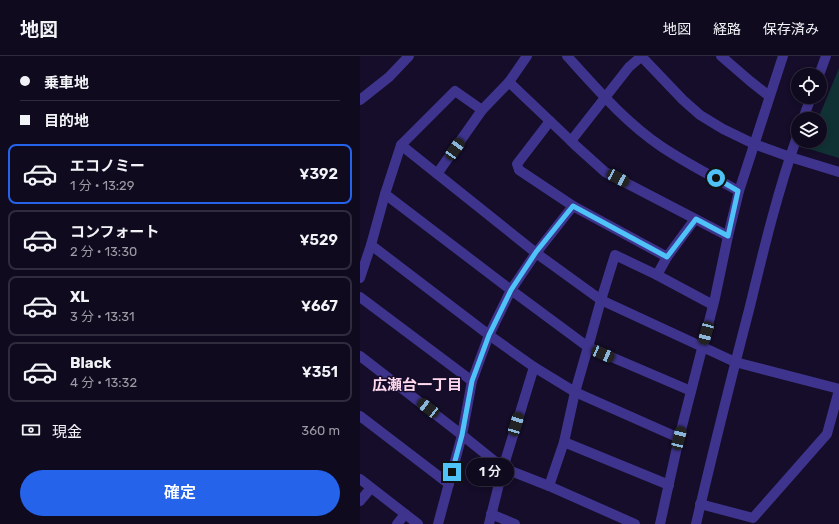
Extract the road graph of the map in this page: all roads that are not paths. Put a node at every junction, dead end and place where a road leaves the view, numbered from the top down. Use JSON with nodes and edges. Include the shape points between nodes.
{"nodes":[{"id":1,"x":409,"y":56,"type":"edge"},
{"id":2,"x":526,"y":56,"type":"edge"},
{"id":3,"x":567,"y":56,"type":"edge"},
{"id":4,"x":642,"y":56,"type":"edge"},
{"id":5,"x":721,"y":56,"type":"edge"},
{"id":6,"x":783,"y":56,"type":"edge"},
{"id":7,"x":826,"y":56,"type":"edge"},
{"id":8,"x":822,"y":68,"type":"edge"},
{"id":9,"x":509,"y":82,"type":"junction"},
{"id":10,"x":770,"y":96,"type":"junction"},
{"id":11,"x":605,"y":98,"type":"junction"},
{"id":12,"x":360,"y":100,"type":"edge"},
{"id":13,"x":482,"y":110,"type":"junction"},
{"id":14,"x":550,"y":121,"type":"junction"},
{"id":15,"x":572,"y":141,"type":"junction"},
{"id":16,"x":754,"y":144,"type":"junction"},
{"id":17,"x":401,"y":145,"type":"junction"},
{"id":18,"x":793,"y":148,"type":"edge"},
{"id":19,"x":790,"y":157,"type":"junction"},
{"id":20,"x":839,"y":172,"type":"edge"},
{"id":21,"x":437,"y":174,"type":"junction"},
{"id":22,"x":738,"y":191,"type":"junction"},
{"id":23,"x":385,"y":194,"type":"junction"},
{"id":24,"x":573,"y":206,"type":"junction"},
{"id":25,"x":696,"y":219,"type":"junction"},
{"id":26,"x":728,"y":236,"type":"junction"},
{"id":27,"x":371,"y":245,"type":"junction"},
{"id":28,"x":536,"y":252,"type":"junction"},
{"id":29,"x":667,"y":257,"type":"junction"},
{"id":30,"x":657,"y":275,"type":"junction"},
{"id":31,"x":360,"y":278,"type":"edge"},
{"id":32,"x":511,"y":290,"type":"junction"},
{"id":33,"x":360,"y":297,"type":"edge"},
{"id":34,"x":601,"y":300,"type":"junction"},
{"id":35,"x":713,"y":305,"type":"junction"},
{"id":36,"x":489,"y":335,"type":"junction"},
{"id":37,"x":702,"y":346,"type":"junction"},
{"id":38,"x":588,"y":347,"type":"junction"},
{"id":39,"x":360,"y":356,"type":"edge"},
{"id":40,"x":735,"y":362,"type":"junction"},
{"id":41,"x":534,"y":367,"type":"junction"},
{"id":42,"x":472,"y":381,"type":"junction"},
{"id":43,"x":839,"y":390,"type":"edge"},
{"id":44,"x":691,"y":391,"type":"junction"},
{"id":45,"x":575,"y":392,"type":"junction"},
{"id":46,"x":360,"y":416,"type":"edge"},
{"id":47,"x":462,"y":435,"type":"junction"},
{"id":48,"x":679,"y":438,"type":"junction"},
{"id":49,"x":564,"y":442,"type":"junction"},
{"id":50,"x":503,"y":468,"type":"junction"},
{"id":51,"x":360,"y":479,"type":"edge"},
{"id":52,"x":449,"y":484,"type":"junction"},
{"id":53,"x":669,"y":485,"type":"junction"},
{"id":54,"x":549,"y":486,"type":"junction"},
{"id":55,"x":371,"y":488,"type":"junction"},
{"id":56,"x":360,"y":501,"type":"edge"},
{"id":57,"x":700,"y":504,"type":"junction"},
{"id":58,"x":406,"y":514,"type":"junction"},
{"id":59,"x":490,"y":519,"type":"edge"},
{"id":60,"x":756,"y":521,"type":"edge"},
{"id":61,"x":397,"y":524,"type":"edge"},
{"id":62,"x":418,"y":524,"type":"edge"},
{"id":63,"x":438,"y":524,"type":"edge"},
{"id":64,"x":515,"y":524,"type":"edge"},
{"id":65,"x":635,"y":524,"type":"edge"},
{"id":66,"x":660,"y":524,"type":"edge"},
{"id":67,"x":696,"y":524,"type":"edge"}],
"edges":[{"from":1,"to":12,"type":"street","via":[[389,77]]},
{"from":2,"to":9,"type":"street"},
{"from":3,"to":11,"type":"street"},
{"from":4,"to":11,"type":"street","via":[[629,67]]},
{"from":4,"to":16,"type":"street","via":[[700,115]]},
{"from":5,"to":10,"type":"street"},
{"from":6,"to":10,"type":"street"},
{"from":7,"to":8,"type":"street"},
{"from":9,"to":13,"type":"street"},
{"from":9,"to":14,"type":"street"},
{"from":10,"to":16,"type":"street"},
{"from":11,"to":15,"type":"street"},
{"from":11,"to":22,"type":"street","via":[[661,146]]},
{"from":13,"to":17,"type":"street","via":[[455,90]]},
{"from":13,"to":21,"type":"street"},
{"from":14,"to":15,"type":"street"},
{"from":14,"to":24,"type":"street","via":[[517,164],[519,170]]},
{"from":15,"to":25,"type":"street","via":[[605,172]]},
{"from":16,"to":19,"type":"street"},
{"from":16,"to":22,"type":"street"},
{"from":17,"to":21,"type":"street"},
{"from":17,"to":23,"type":"street"},
{"from":18,"to":19,"type":"street"},
{"from":19,"to":20,"type":"street"},
{"from":19,"to":40,"type":"street"},
{"from":21,"to":28,"type":"street"},
{"from":22,"to":26,"type":"street"},
{"from":23,"to":27,"type":"street"},
{"from":23,"to":32,"type":"street"},
{"from":24,"to":28,"type":"street"},
{"from":24,"to":29,"type":"street"},
{"from":25,"to":26,"type":"street"},
{"from":25,"to":29,"type":"street"},
{"from":26,"to":35,"type":"street"},
{"from":27,"to":31,"type":"street"},
{"from":27,"to":36,"type":"street"},
{"from":28,"to":32,"type":"street"},
{"from":28,"to":34,"type":"street"},
{"from":29,"to":30,"type":"street"},
{"from":30,"to":34,"type":"street","via":[[615,255]]},
{"from":30,"to":35,"type":"street"},
{"from":32,"to":36,"type":"street"},
{"from":32,"to":38,"type":"street"},
{"from":33,"to":42,"type":"street"},
{"from":34,"to":37,"type":"street"},
{"from":34,"to":38,"type":"street"},
{"from":35,"to":37,"type":"street"},
{"from":36,"to":41,"type":"street"},
{"from":36,"to":42,"type":"street"},
{"from":37,"to":40,"type":"street"},
{"from":37,"to":44,"type":"street"},
{"from":38,"to":44,"type":"street"},
{"from":38,"to":45,"type":"street"},
{"from":39,"to":47,"type":"street"},
{"from":40,"to":43,"type":"street"},
{"from":40,"to":57,"type":"street"},
{"from":41,"to":45,"type":"street"},
{"from":41,"to":50,"type":"street"},
{"from":42,"to":47,"type":"street"},
{"from":43,"to":60,"type":"street","via":[[827,434]]},
{"from":44,"to":48,"type":"street"},
{"from":45,"to":48,"type":"street"},
{"from":45,"to":49,"type":"street"},
{"from":46,"to":52,"type":"street"},
{"from":47,"to":50,"type":"street"},
{"from":47,"to":52,"type":"street"},
{"from":48,"to":53,"type":"street"},
{"from":49,"to":53,"type":"street"},
{"from":49,"to":54,"type":"street"},
{"from":50,"to":54,"type":"street"},
{"from":50,"to":59,"type":"street"},
{"from":51,"to":55,"type":"street"},
{"from":52,"to":63,"type":"street"},
{"from":53,"to":66,"type":"street"},
{"from":54,"to":65,"type":"street"},
{"from":55,"to":56,"type":"street"},
{"from":55,"to":58,"type":"street"},
{"from":57,"to":60,"type":"street"},
{"from":57,"to":67,"type":"street"},
{"from":58,"to":61,"type":"street"},
{"from":58,"to":62,"type":"street"},
{"from":59,"to":64,"type":"street"}]}
